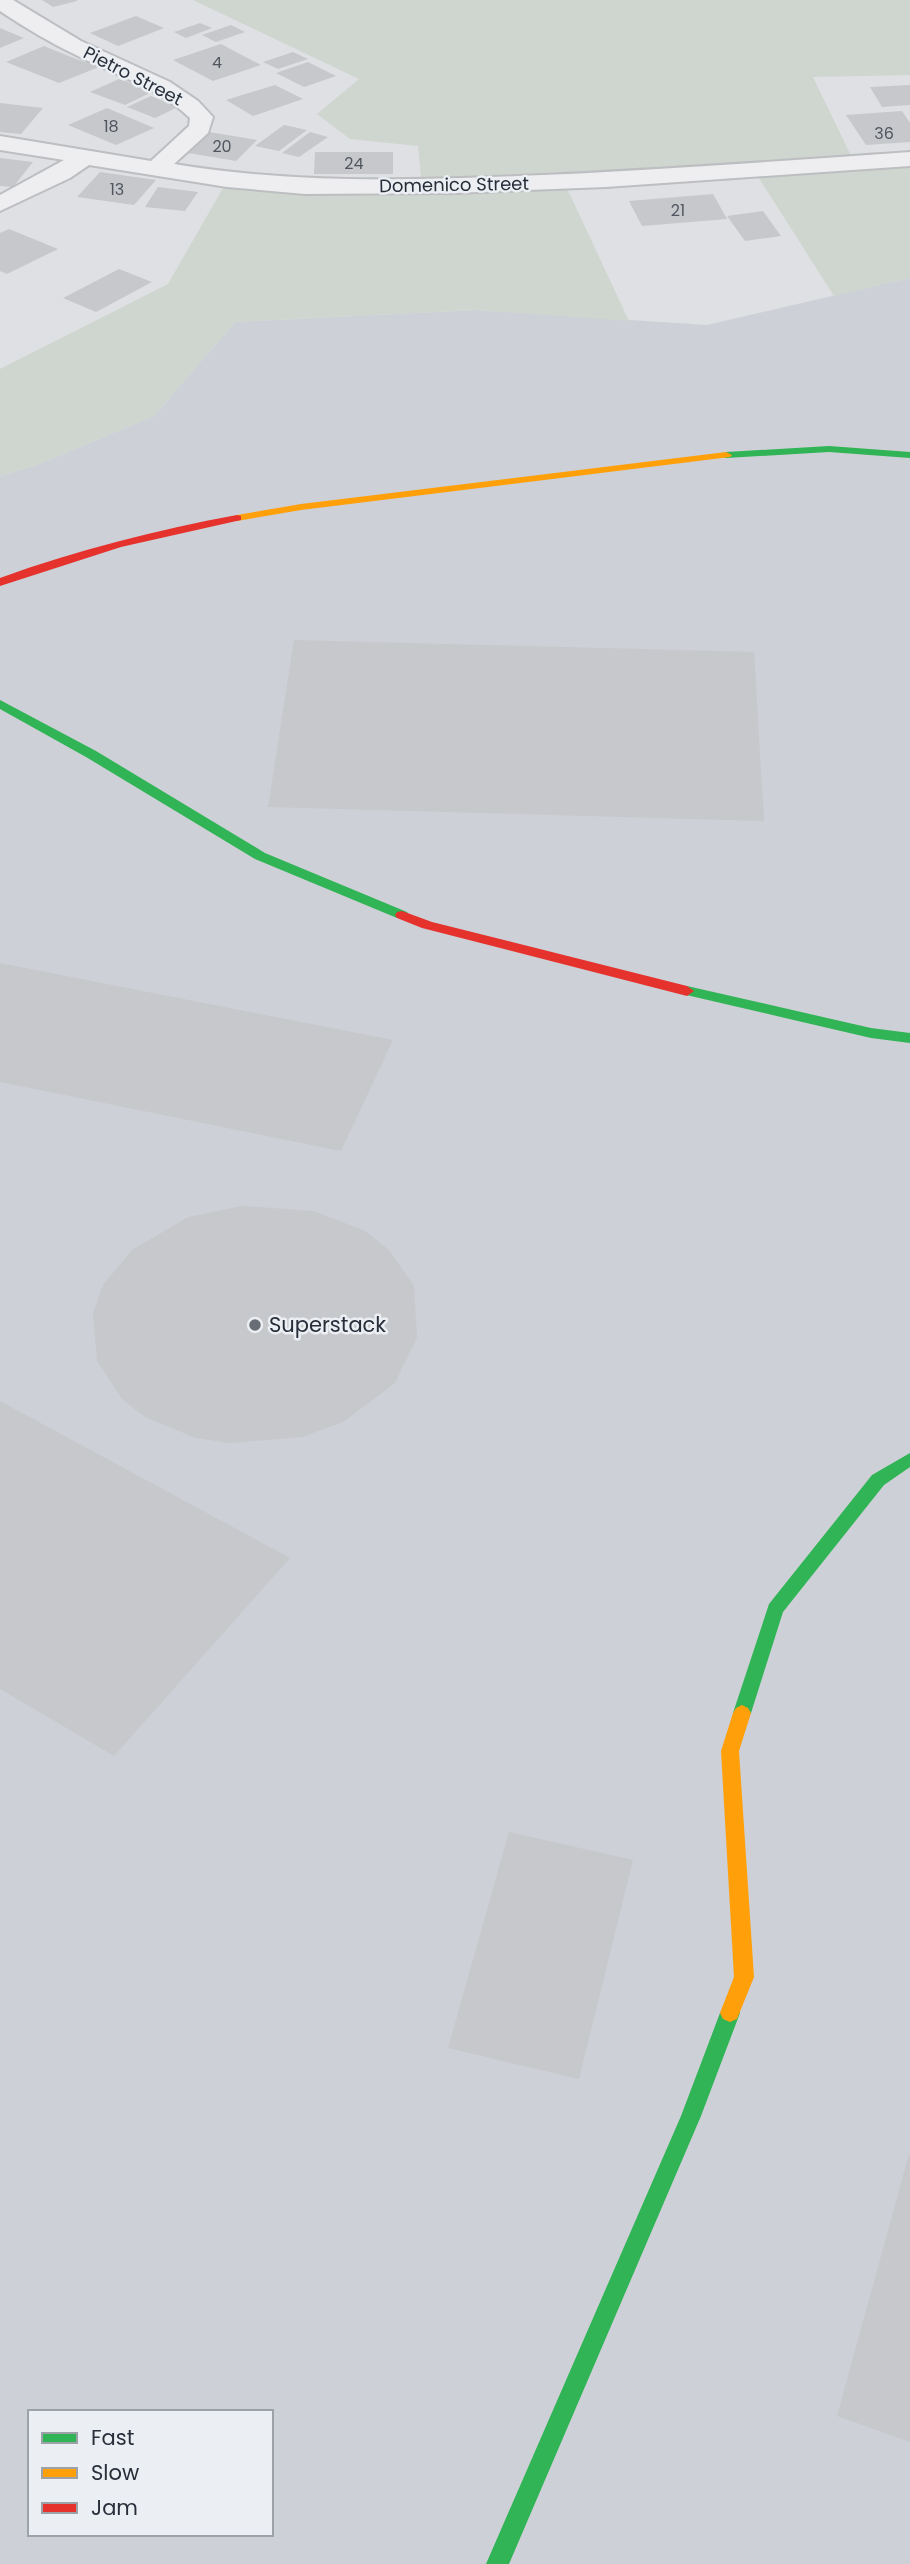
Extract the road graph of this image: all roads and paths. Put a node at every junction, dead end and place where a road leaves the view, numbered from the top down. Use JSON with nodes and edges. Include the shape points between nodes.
{"nodes":[{"id":1,"x":0,"y":1,"type":"edge"},
{"id":2,"x":0,"y":143,"type":"edge"},
{"id":3,"x":86,"y":156,"type":"junction"},
{"id":4,"x":910,"y":159,"type":"edge"},
{"id":5,"x":156,"y":169,"type":"junction"},
{"id":6,"x":0,"y":204,"type":"edge"},
{"id":7,"x":910,"y":456,"type":"edge"},
{"id":8,"x":0,"y":582,"type":"edge"},
{"id":9,"x":0,"y":704,"type":"edge"},
{"id":10,"x":910,"y":1038,"type":"edge"},
{"id":11,"x":910,"y":1459,"type":"edge"},
{"id":12,"x":497,"y":2564,"type":"edge"}],
"edges":[{"from":1,"to":5,"type":"street","name":"Pietro Street","via":[[49,33],[193,107],[202,117],[200,128]]},
{"from":2,"to":3,"type":"street","name":"Domenico Street"},
{"from":3,"to":5,"type":"street","name":"Domenico Street"},
{"from":3,"to":6,"type":"street"},
{"from":4,"to":5,"type":"street","name":"Domenico Street","via":[[454,186],[305,187]]},
{"from":7,"to":8,"type":"street","via":[[829,449],[717,456],[300,507],[181,528]]},
{"from":9,"to":10,"type":"street","via":[[260,856],[427,925],[653,983]]},
{"from":11,"to":12,"type":"street","via":[[878,1480],[775,1609],[730,1751],[744,1977],[691,2116]]}]}
